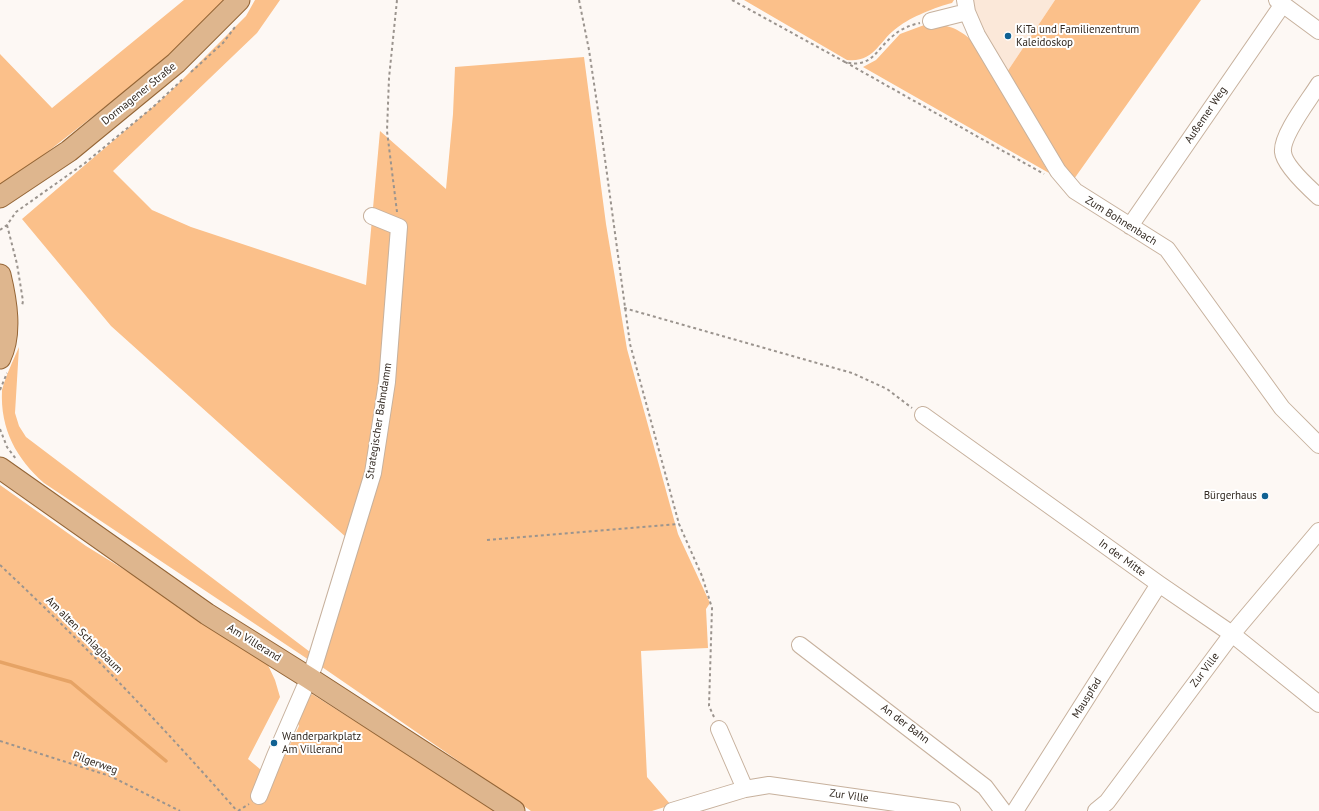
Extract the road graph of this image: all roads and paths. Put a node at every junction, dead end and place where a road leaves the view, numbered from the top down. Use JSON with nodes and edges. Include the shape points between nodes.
{"nodes":[{"id":1,"x":239,"y":0,"type":"edge"},
{"id":2,"x":397,"y":0,"type":"edge"},
{"id":3,"x":579,"y":0,"type":"edge"},
{"id":4,"x":732,"y":0,"type":"edge"},
{"id":5,"x":1280,"y":2,"type":"edge"},
{"id":6,"x":966,"y":6,"type":"edge"},
{"id":7,"x":931,"y":20,"type":"joint"},
{"id":8,"x":1319,"y":31,"type":"edge"},
{"id":9,"x":845,"y":62,"type":"junction"},
{"id":10,"x":1319,"y":84,"type":"edge"},
{"id":11,"x":1047,"y":175,"type":"dead end"},
{"id":12,"x":1319,"y":197,"type":"edge"},
{"id":13,"x":0,"y":198,"type":"edge"},
{"id":14,"x":372,"y":216,"type":"dead end"},
{"id":15,"x":1130,"y":226,"type":"junction"},
{"id":16,"x":399,"y":227,"type":"junction"},
{"id":17,"x":0,"y":276,"type":"edge"},
{"id":18,"x":624,"y":308,"type":"junction"},
{"id":19,"x":0,"y":358,"type":"edge"},
{"id":20,"x":923,"y":415,"type":"joint"},
{"id":21,"x":1319,"y":446,"type":"edge"},
{"id":22,"x":2,"y":467,"type":"edge"},
{"id":23,"x":679,"y":524,"type":"junction"},
{"id":24,"x":1319,"y":531,"type":"edge"},
{"id":25,"x":487,"y":540,"type":"dead end"},
{"id":26,"x":0,"y":565,"type":"edge"},
{"id":27,"x":1159,"y":584,"type":"junction"},
{"id":28,"x":1232,"y":634,"type":"junction"},
{"id":29,"x":800,"y":645,"type":"dead end"},
{"id":30,"x":309,"y":678,"type":"junction"},
{"id":31,"x":1319,"y":704,"type":"edge"},
{"id":32,"x":719,"y":729,"type":"joint"},
{"id":33,"x":0,"y":741,"type":"edge"},
{"id":34,"x":745,"y":788,"type":"junction"},
{"id":35,"x":259,"y":796,"type":"dead end"},
{"id":36,"x":180,"y":811,"type":"edge"},
{"id":37,"x":237,"y":811,"type":"edge"},
{"id":38,"x":514,"y":811,"type":"edge"},
{"id":39,"x":672,"y":811,"type":"edge"},
{"id":40,"x":952,"y":811,"type":"edge"},
{"id":41,"x":1004,"y":811,"type":"edge"},
{"id":42,"x":1015,"y":811,"type":"edge"},
{"id":43,"x":1096,"y":811,"type":"edge"}],
"edges":[{"from":1,"to":13,"type":"main road","name":"Dormagener Straße","via":[[176,63],[69,151]]},
{"from":2,"to":16,"type":"path","via":[[389,78],[387,131]]},
{"from":3,"to":18,"type":"path","via":[[599,115]]},
{"from":4,"to":9,"type":"path"},
{"from":5,"to":8,"type":"street"},
{"from":5,"to":15,"type":"street","name":"Außemer Weg"},
{"from":6,"to":7,"type":"street","name":"Zum Bohnenbach"},
{"from":6,"to":15,"type":"street","name":"Zum Bohnenbach","via":[[977,35],[1066,183]]},
{"from":7,"to":9,"type":"path","via":[[903,29],[865,62]]},
{"from":9,"to":11,"type":"path"},
{"from":10,"to":12,"type":"street","via":[[1285,139],[1283,152],[1286,161]]},
{"from":14,"to":16,"type":"street"},
{"from":15,"to":21,"type":"street","name":"Zum Bohnenbach","via":[[1167,249],[1282,408]]},
{"from":16,"to":30,"type":"street","name":"Strategischer Bahndamm","via":[[387,382],[373,473],[318,656]]},
{"from":17,"to":19,"type":"main road","via":[[7,319]]},
{"from":18,"to":20,"type":"path","via":[[852,373],[887,389]]},
{"from":18,"to":23,"type":"path","via":[[630,344]]},
{"from":20,"to":27,"type":"street","name":"In der Mitte"},
{"from":22,"to":30,"type":"main road","name":"Am Villerand","via":[[207,614]]},
{"from":23,"to":25,"type":"path"},
{"from":23,"to":32,"type":"path","via":[[702,576],[712,608],[709,706]]},
{"from":24,"to":28,"type":"street","name":"Zur Ville"},
{"from":26,"to":37,"type":"path","name":"Am alten Schlagbaum","via":[[81,642],[154,718]]},
{"from":27,"to":28,"type":"street","name":"In der Mitte"},
{"from":27,"to":42,"type":"street","name":"Mauspfad"},
{"from":28,"to":31,"type":"street","name":"In der Mitte"},
{"from":28,"to":43,"type":"street","name":"Zur Ville","via":[[1107,802]]},
{"from":29,"to":41,"type":"street","name":"An der Bahn","via":[[974,778]]},
{"from":30,"to":35,"type":"street","name":"Strategischer Bahndamm"},
{"from":30,"to":38,"type":"main road","name":"Am Villerand"},
{"from":32,"to":34,"type":"street"},
{"from":33,"to":36,"type":"path","name":"Pilgerweg","via":[[110,776]]},
{"from":34,"to":39,"type":"street","name":"Zur Ville"},
{"from":34,"to":40,"type":"street","name":"Zur Ville","via":[[769,785]]}]}
